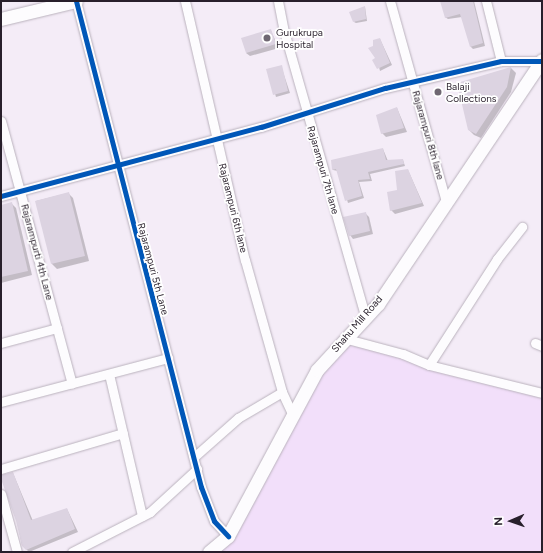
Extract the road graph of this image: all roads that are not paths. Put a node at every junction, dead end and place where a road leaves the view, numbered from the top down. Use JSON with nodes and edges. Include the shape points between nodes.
{"nodes":[{"id":1,"x":76,"y":1,"type":"edge"},
{"id":2,"x":185,"y":1,"type":"edge"},
{"id":3,"x":278,"y":1,"type":"edge"},
{"id":4,"x":390,"y":1,"type":"edge"},
{"id":5,"x":486,"y":1,"type":"edge"},
{"id":6,"x":1,"y":19,"type":"edge"},
{"id":7,"x":502,"y":61,"type":"junction"},
{"id":8,"x":542,"y":61,"type":"edge"},
{"id":9,"x":413,"y":81,"type":"junction"},
{"id":10,"x":306,"y":111,"type":"junction"},
{"id":11,"x":1,"y":121,"type":"edge"},
{"id":12,"x":216,"y":138,"type":"junction"},
{"id":13,"x":117,"y":165,"type":"junction"},
{"id":14,"x":20,"y":191,"type":"junction"},
{"id":15,"x":1,"y":196,"type":"edge"},
{"id":16,"x":446,"y":201,"type":"junction"},
{"id":17,"x":522,"y":227,"type":"dead end"},
{"id":18,"x":365,"y":315,"type":"junction"},
{"id":19,"x":57,"y":328,"type":"junction"},
{"id":20,"x":347,"y":339,"type":"junction"},
{"id":21,"x":1,"y":343,"type":"edge"},
{"id":22,"x":168,"y":358,"type":"junction"},
{"id":23,"x":429,"y":365,"type":"junction"},
{"id":24,"x":109,"y":374,"type":"junction"},
{"id":25,"x":72,"y":384,"type":"junction"},
{"id":26,"x":282,"y":392,"type":"junction"},
{"id":27,"x":542,"y":393,"type":"edge"},
{"id":28,"x":1,"y":402,"type":"edge"},
{"id":29,"x":292,"y":413,"type":"junction"},
{"id":30,"x":123,"y":433,"type":"junction"},
{"id":31,"x":194,"y":457,"type":"junction"},
{"id":32,"x":1,"y":469,"type":"edge"},
{"id":33,"x":197,"y":469,"type":"junction"},
{"id":34,"x":1,"y":494,"type":"edge"},
{"id":35,"x":142,"y":516,"type":"junction"},
{"id":36,"x":228,"y":536,"type":"junction"},
{"id":37,"x":16,"y":552,"type":"edge"},
{"id":38,"x":72,"y":552,"type":"edge"},
{"id":39,"x":209,"y":552,"type":"edge"}],
"edges":[{"from":1,"to":6,"type":"main road"},
{"from":1,"to":13,"type":"street","name":"Rajarampuri 5th Lane"},
{"from":2,"to":12,"type":"street","name":"Rajarampuri 6th lane"},
{"from":3,"to":10,"type":"street","name":"Rajarampuri 7th lane"},
{"from":4,"to":9,"type":"street","name":"Rajarampuri 8th lane"},
{"from":5,"to":7,"type":"street"},
{"from":7,"to":8,"type":"street"},
{"from":7,"to":9,"type":"street"},
{"from":8,"to":16,"type":"main road","name":"Shahu Mill Road"},
{"from":9,"to":10,"type":"street"},
{"from":9,"to":16,"type":"street","name":"Rajarampuri 8th lane"},
{"from":10,"to":12,"type":"street","via":[[261,127]]},
{"from":10,"to":18,"type":"street","name":"Rajarampuri 7th lane"},
{"from":11,"to":14,"type":"street","name":"Rajarampurti 4th Lane"},
{"from":12,"to":13,"type":"street"},
{"from":12,"to":26,"type":"street","name":"Rajarampuri 6th lane","via":[[245,260]]},
{"from":13,"to":14,"type":"street"},
{"from":13,"to":22,"type":"street","name":"Rajarampuri 5th Lane"},
{"from":14,"to":15,"type":"street"},
{"from":14,"to":19,"type":"street","name":"Rajarampurti 4th Lane"},
{"from":16,"to":18,"type":"main road","name":"Shahu Mill Road","via":[[378,304]]},
{"from":17,"to":23,"type":"street","via":[[496,259]]},
{"from":18,"to":20,"type":"main road","name":"Shahu Mill Road"},
{"from":19,"to":21,"type":"street"},
{"from":19,"to":25,"type":"street","name":"Rajarampurti 4th Lane"},
{"from":20,"to":23,"type":"street"},
{"from":20,"to":29,"type":"main road","name":"Shahu Mill Road","via":[[317,370]]},
{"from":22,"to":24,"type":"street"},
{"from":22,"to":31,"type":"street","name":"Rajarampuri 5th Lane"},
{"from":23,"to":27,"type":"street"},
{"from":24,"to":25,"type":"street"},
{"from":24,"to":30,"type":"street"},
{"from":25,"to":28,"type":"street"},
{"from":26,"to":29,"type":"street","name":"Rajarampuri 6th lane"},
{"from":26,"to":31,"type":"street","via":[[238,418]]},
{"from":29,"to":36,"type":"main road","name":"Shahu Mill Road"},
{"from":30,"to":32,"type":"street"},
{"from":30,"to":35,"type":"street"},
{"from":31,"to":33,"type":"street","name":"Rajarampuri 5th Lane"},
{"from":33,"to":35,"type":"street"},
{"from":33,"to":36,"type":"street","name":"Rajarampuri 5th Lane","via":[[214,521]]},
{"from":34,"to":37,"type":"street"},
{"from":35,"to":38,"type":"street"},
{"from":36,"to":39,"type":"main road","name":"Shahu Mill Road"}]}
